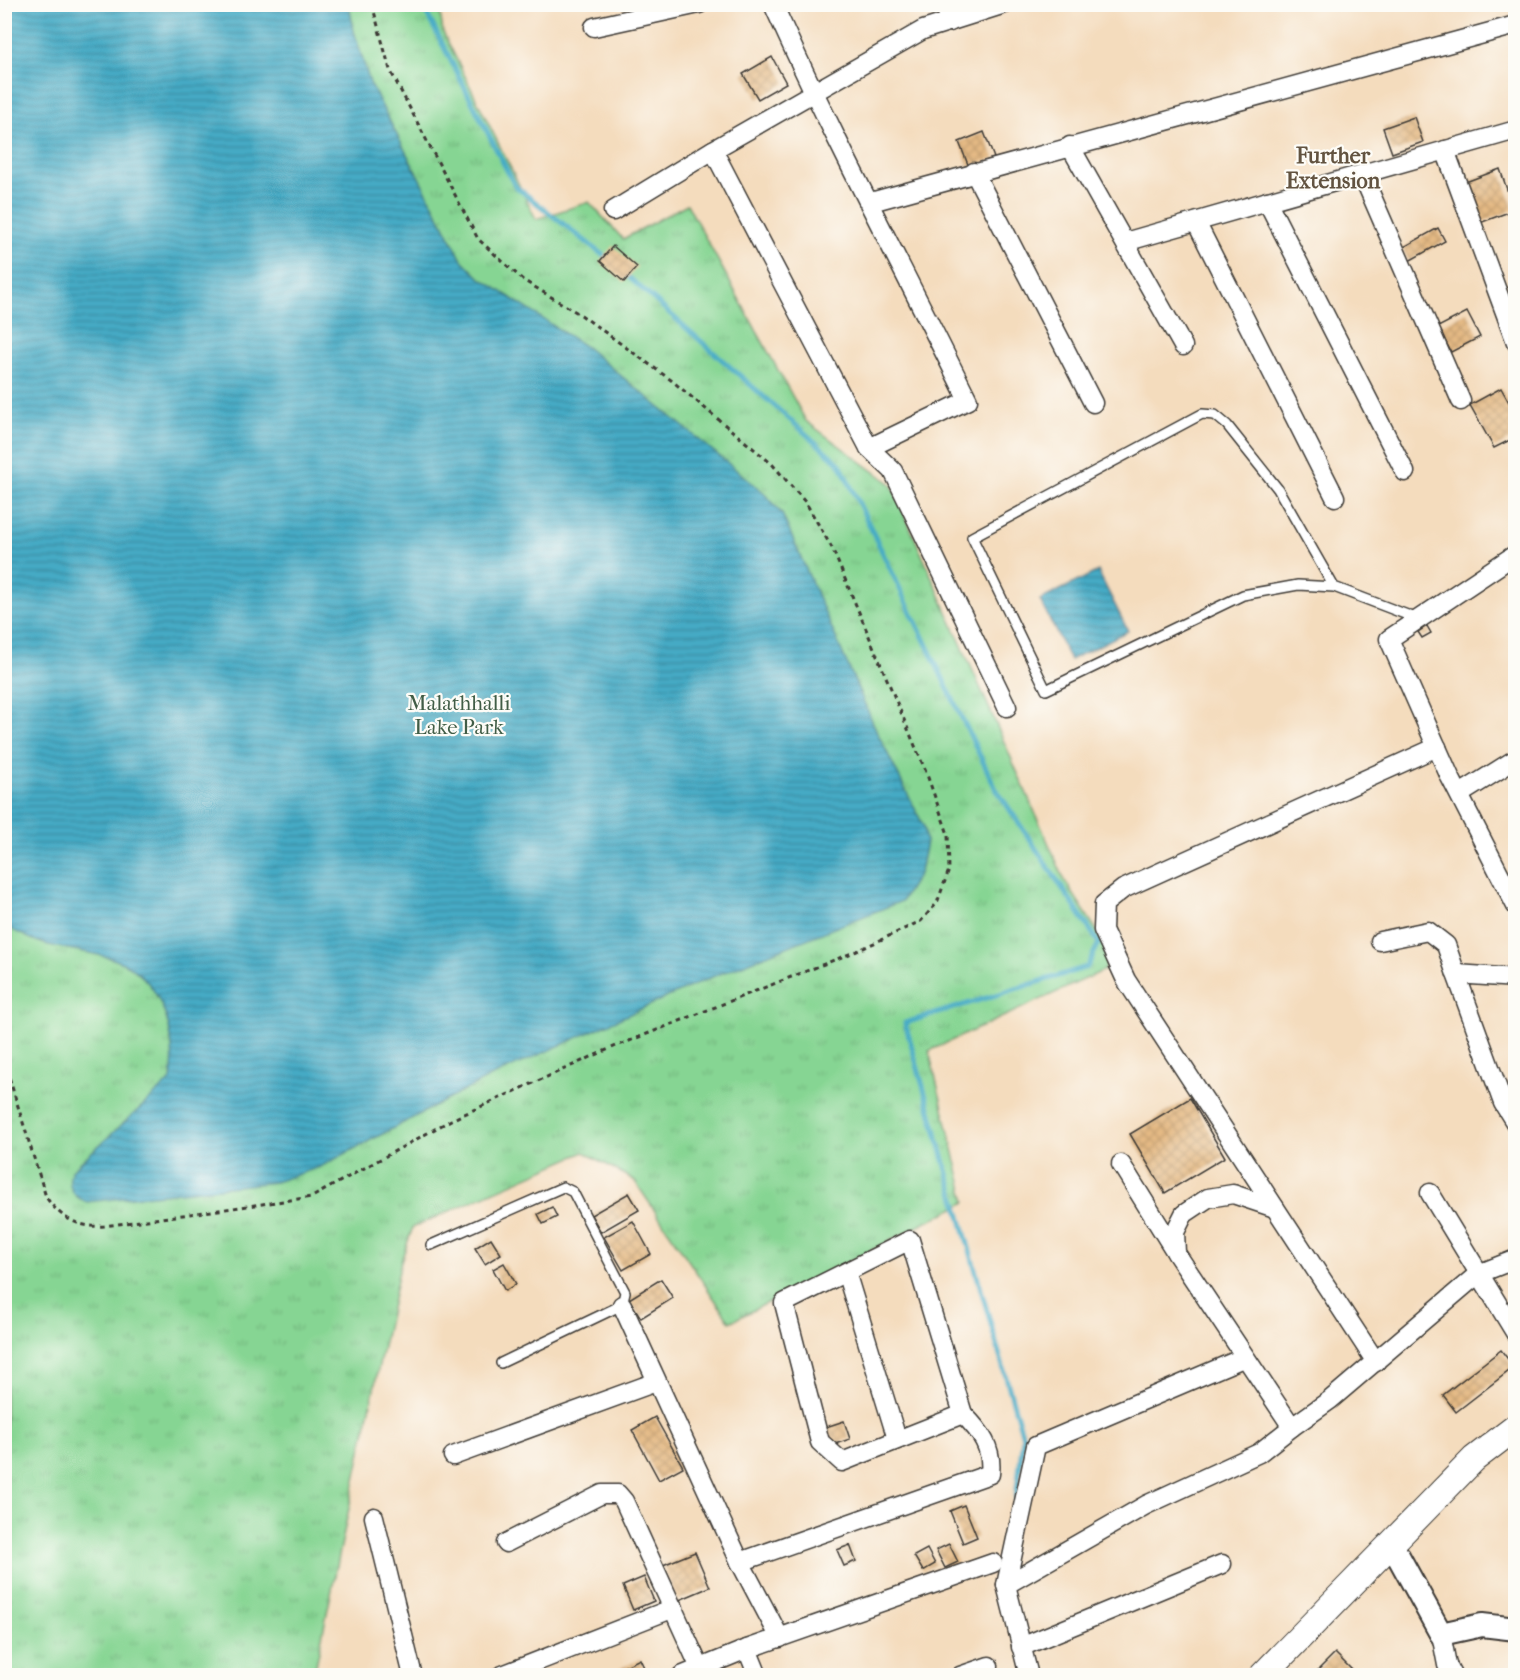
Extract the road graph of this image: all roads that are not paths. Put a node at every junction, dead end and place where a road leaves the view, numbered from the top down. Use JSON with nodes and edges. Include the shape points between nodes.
{"nodes":[{"id":1,"x":699,"y":4,"type":"edge"},
{"id":2,"x":773,"y":4,"type":"edge"},
{"id":3,"x":1005,"y":4,"type":"edge"},
{"id":4,"x":948,"y":13,"type":"edge"},
{"id":5,"x":1515,"y":25,"type":"edge"},
{"id":6,"x":594,"y":27,"type":"dead end"},
{"id":7,"x":813,"y":94,"type":"junction"},
{"id":8,"x":1515,"y":130,"type":"edge"},
{"id":9,"x":1070,"y":146,"type":"junction"},
{"id":10,"x":712,"y":150,"type":"junction"},
{"id":11,"x":1445,"y":150,"type":"junction"},
{"id":12,"x":974,"y":172,"type":"junction"},
{"id":13,"x":1362,"y":174,"type":"junction"},
{"id":14,"x":1267,"y":201,"type":"junction"},
{"id":15,"x":871,"y":202,"type":"junction"},
{"id":16,"x":613,"y":211,"type":"dead end"},
{"id":17,"x":1196,"y":222,"type":"junction"},
{"id":18,"x":1125,"y":243,"type":"junction"},
{"id":19,"x":1515,"y":342,"type":"edge"},
{"id":20,"x":1183,"y":346,"type":"dead end"},
{"id":21,"x":1461,"y":401,"type":"dead end"},
{"id":22,"x":1093,"y":403,"type":"dead end"},
{"id":23,"x":869,"y":448,"type":"junction"},
{"id":24,"x":1406,"y":472,"type":"dead end"},
{"id":25,"x":1335,"y":497,"type":"dead end"},
{"id":26,"x":1515,"y":554,"type":"edge"},
{"id":27,"x":1334,"y":587,"type":"junction"},
{"id":28,"x":1418,"y":619,"type":"junction"},
{"id":29,"x":1007,"y":707,"type":"dead end"},
{"id":30,"x":1437,"y":747,"type":"junction"},
{"id":31,"x":1515,"y":759,"type":"edge"},
{"id":32,"x":1460,"y":794,"type":"junction"},
{"id":33,"x":1515,"y":906,"type":"edge"},
{"id":34,"x":1380,"y":941,"type":"dead end"},
{"id":35,"x":1456,"y":974,"type":"junction"},
{"id":36,"x":1515,"y":978,"type":"edge"},
{"id":37,"x":1515,"y":1124,"type":"edge"},
{"id":38,"x":1121,"y":1164,"type":"dead end"},
{"id":39,"x":1430,"y":1194,"type":"dead end"},
{"id":40,"x":1275,"y":1208,"type":"junction"},
{"id":41,"x":432,"y":1245,"type":"dead end"},
{"id":42,"x":1176,"y":1253,"type":"junction"},
{"id":43,"x":1515,"y":1259,"type":"edge"},
{"id":44,"x":846,"y":1272,"type":"junction"},
{"id":45,"x":1478,"y":1274,"type":"junction"},
{"id":46,"x":622,"y":1305,"type":"junction"},
{"id":47,"x":1515,"y":1334,"type":"edge"},
{"id":48,"x":1244,"y":1358,"type":"junction"},
{"id":49,"x":1376,"y":1362,"type":"junction"},
{"id":50,"x":501,"y":1363,"type":"dead end"},
{"id":51,"x":656,"y":1382,"type":"junction"},
{"id":52,"x":963,"y":1414,"type":"junction"},
{"id":53,"x":1292,"y":1427,"type":"junction"},
{"id":54,"x":1515,"y":1427,"type":"edge"},
{"id":55,"x":897,"y":1438,"type":"junction"},
{"id":56,"x":453,"y":1456,"type":"dead end"},
{"id":57,"x":374,"y":1517,"type":"dead end"},
{"id":58,"x":506,"y":1543,"type":"dead end"},
{"id":59,"x":1391,"y":1543,"type":"junction"},
{"id":60,"x":740,"y":1562,"type":"junction"},
{"id":61,"x":993,"y":1563,"type":"dead end"},
{"id":62,"x":1222,"y":1564,"type":"dead end"},
{"id":63,"x":1006,"y":1585,"type":"junction"},
{"id":64,"x":674,"y":1608,"type":"junction"},
{"id":65,"x":1515,"y":1629,"type":"edge"},
{"id":66,"x":1441,"y":1635,"type":"junction"},
{"id":67,"x":780,"y":1638,"type":"junction"},
{"id":68,"x":1021,"y":1647,"type":"junction"},
{"id":69,"x":747,"y":1649,"type":"junction"},
{"id":70,"x":989,"y":1666,"type":"dead end"},
{"id":71,"x":700,"y":1668,"type":"junction"},
{"id":72,"x":1446,"y":1672,"type":"edge"},
{"id":73,"x":413,"y":1676,"type":"edge"},
{"id":74,"x":500,"y":1676,"type":"edge"},
{"id":75,"x":681,"y":1676,"type":"edge"},
{"id":76,"x":758,"y":1676,"type":"edge"},
{"id":77,"x":960,"y":1676,"type":"edge"},
{"id":78,"x":1029,"y":1676,"type":"edge"},
{"id":79,"x":1262,"y":1676,"type":"edge"}],
"edges":[{"from":1,"to":6,"type":"street"},
{"from":2,"to":7,"type":"street"},
{"from":3,"to":4,"type":"street"},
{"from":4,"to":7,"type":"street"},
{"from":5,"to":9,"type":"street"},
{"from":7,"to":10,"type":"street"},
{"from":7,"to":15,"type":"street"},
{"from":8,"to":11,"type":"street"},
{"from":9,"to":12,"type":"street"},
{"from":9,"to":18,"type":"street"},
{"from":10,"to":16,"type":"street"},
{"from":10,"to":23,"type":"street"},
{"from":11,"to":13,"type":"street"},
{"from":11,"to":19,"type":"street"},
{"from":12,"to":15,"type":"street"},
{"from":12,"to":22,"type":"street"},
{"from":13,"to":14,"type":"street"},
{"from":13,"to":21,"type":"street"},
{"from":14,"to":17,"type":"street"},
{"from":14,"to":24,"type":"street"},
{"from":15,"to":23,"type":"street","via":[[968,400]]},
{"from":17,"to":18,"type":"street"},
{"from":17,"to":25,"type":"street"},
{"from":18,"to":20,"type":"street"},
{"from":23,"to":29,"type":"street","via":[[893,471]]},
{"from":26,"to":28,"type":"street"},
{"from":27,"to":27,"type":"lane","via":[[1298,585],[1243,595],[1046,690],[972,537],[1202,414],[1209,414],[1227,425],[1278,489]]},
{"from":27,"to":28,"type":"lane"},
{"from":28,"to":30,"type":"street","via":[[1389,639]]},
{"from":30,"to":32,"type":"street"},
{"from":30,"to":40,"type":"street","via":[[1123,889],[1104,904],[1103,930],[1126,980]]},
{"from":31,"to":32,"type":"street"},
{"from":32,"to":33,"type":"street"},
{"from":34,"to":35,"type":"street","via":[[1428,931],[1446,945]]},
{"from":35,"to":36,"type":"street"},
{"from":35,"to":37,"type":"street","via":[[1503,1103]]},
{"from":38,"to":42,"type":"street"},
{"from":39,"to":45,"type":"street"},
{"from":40,"to":42,"type":"street","via":[[1233,1194],[1208,1198],[1184,1214],[1175,1232]]},
{"from":40,"to":49,"type":"street"},
{"from":41,"to":46,"type":"lane","via":[[563,1187],[573,1192],[625,1292]]},
{"from":42,"to":48,"type":"street"},
{"from":43,"to":45,"type":"street"},
{"from":44,"to":52,"type":"street","via":[[910,1240]]},
{"from":44,"to":55,"type":"street"},
{"from":44,"to":55,"type":"street","via":[[784,1303],[820,1442],[842,1462]]},
{"from":45,"to":47,"type":"street"},
{"from":45,"to":49,"type":"street"},
{"from":46,"to":50,"type":"lane"},
{"from":46,"to":51,"type":"street"},
{"from":48,"to":53,"type":"street"},
{"from":48,"to":63,"type":"street","via":[[1036,1446]]},
{"from":49,"to":53,"type":"street"},
{"from":51,"to":56,"type":"street"},
{"from":51,"to":60,"type":"street"},
{"from":52,"to":55,"type":"street"},
{"from":52,"to":60,"type":"street","via":[[987,1445],[992,1459],[990,1474]]},
{"from":53,"to":63,"type":"street","via":[[1259,1454],[1146,1505]]},
{"from":54,"to":59,"type":"main road","via":[[1474,1459]]},
{"from":57,"to":73,"type":"street"},
{"from":58,"to":64,"type":"street","via":[[603,1494],[618,1494]]},
{"from":59,"to":66,"type":"street"},
{"from":59,"to":79,"type":"main road"},
{"from":60,"to":67,"type":"street"},
{"from":61,"to":67,"type":"street"},
{"from":62,"to":68,"type":"street"},
{"from":63,"to":68,"type":"street"},
{"from":64,"to":71,"type":"street"},
{"from":64,"to":74,"type":"street"},
{"from":65,"to":66,"type":"street","via":[[1482,1625]]},
{"from":66,"to":72,"type":"street"},
{"from":67,"to":69,"type":"street"},
{"from":68,"to":78,"type":"street"},
{"from":69,"to":71,"type":"street"},
{"from":69,"to":76,"type":"street"},
{"from":70,"to":77,"type":"street"},
{"from":71,"to":75,"type":"street"}]}
